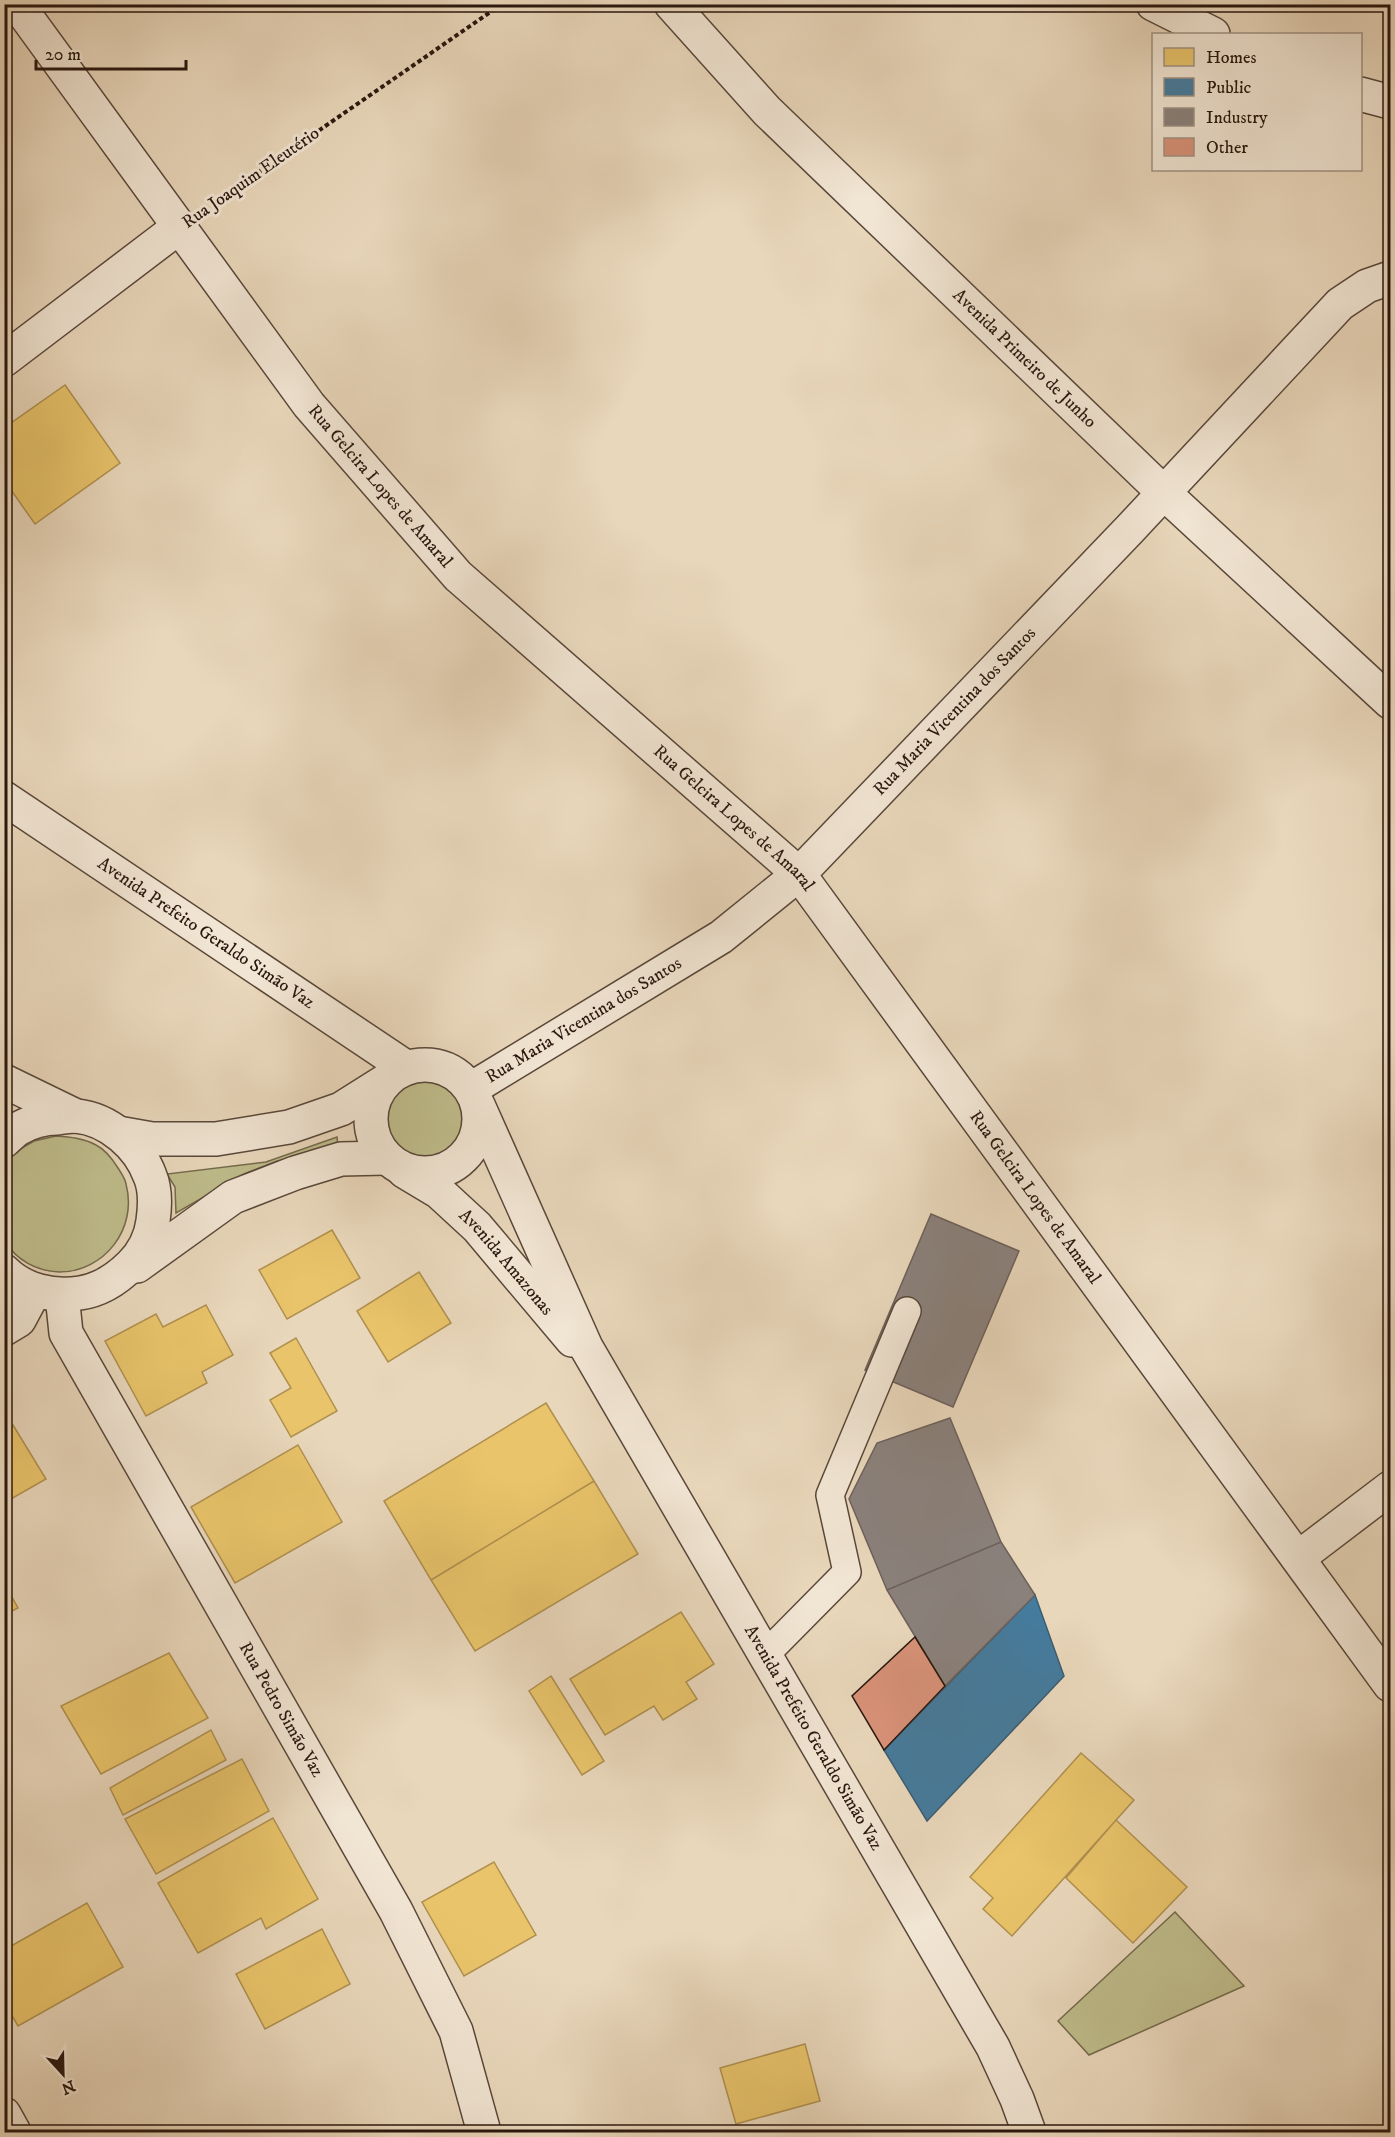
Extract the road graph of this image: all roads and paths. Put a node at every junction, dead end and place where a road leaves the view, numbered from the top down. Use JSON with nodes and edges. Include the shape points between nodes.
{"nodes":[{"id":1,"x":17,"y":4,"type":"edge"},
{"id":2,"x":502,"y":4,"type":"edge"},
{"id":3,"x":671,"y":4,"type":"edge"},
{"id":4,"x":1153,"y":4,"type":"edge"},
{"id":5,"x":1211,"y":33,"type":"edge"},
{"id":6,"x":1362,"y":95,"type":"edge"},
{"id":7,"x":1390,"y":102,"type":"edge"},
{"id":8,"x":179,"y":227,"type":"junction"},
{"id":9,"x":1390,"y":278,"type":"edge"},
{"id":10,"x":4,"y":360,"type":"edge"},
{"id":11,"x":1163,"y":492,"type":"junction"},
{"id":12,"x":1390,"y":702,"type":"edge"},
{"id":13,"x":4,"y":798,"type":"edge"},
{"id":14,"x":799,"y":874,"type":"junction"},
{"id":15,"x":399,"y":1073,"type":"junction"},
{"id":16,"x":4,"y":1081,"type":"edge"},
{"id":17,"x":474,"y":1097,"type":"junction"},
{"id":18,"x":76,"y":1116,"type":"junction"},
{"id":19,"x":118,"y":1133,"type":"junction"},
{"id":20,"x":4,"y":1141,"type":"edge"},
{"id":21,"x":393,"y":1163,"type":"junction"},
{"id":22,"x":4,"y":1271,"type":"edge"},
{"id":23,"x":118,"y":1277,"type":"junction"},
{"id":24,"x":49,"y":1293,"type":"junction"},
{"id":25,"x":907,"y":1311,"type":"dead end"},
{"id":26,"x":4,"y":1329,"type":"edge"},
{"id":27,"x":593,"y":1359,"type":"junction"},
{"id":28,"x":1390,"y":1488,"type":"edge"},
{"id":29,"x":1298,"y":1558,"type":"junction"},
{"id":30,"x":765,"y":1655,"type":"junction"},
{"id":31,"x":1390,"y":1685,"type":"edge"},
{"id":32,"x":4,"y":2114,"type":"edge"},
{"id":33,"x":14,"y":2133,"type":"edge"},
{"id":34,"x":484,"y":2133,"type":"edge"},
{"id":35,"x":1029,"y":2133,"type":"edge"}],
"edges":[{"from":1,"to":8,"type":"street","name":"Rua Gelcira Lopes de Amaral"},
{"from":2,"to":8,"type":"path","name":"Rua Joaquim Eleutério"},
{"from":3,"to":11,"type":"street","name":"Avenida Primeiro de Junho","via":[[767,111]]},
{"from":4,"to":5,"type":"street"},
{"from":6,"to":7,"type":"street"},
{"from":8,"to":10,"type":"street","name":"Rua Joaquim Eleutério"},
{"from":8,"to":14,"type":"street","name":"Rua Gelcira Lopes de Amaral","via":[[309,405],[458,576]]},
{"from":9,"to":11,"type":"street","name":"Rua Maria Vicentina dos Santos","via":[[1367,286],[1340,304]]},
{"from":11,"to":12,"type":"street","name":"Avenida Primeiro de Junho"},
{"from":11,"to":14,"type":"street","name":"Rua Maria Vicentina dos Santos"},
{"from":13,"to":15,"type":"street","name":"Avenida Prefeito Geraldo Simão Vaz"},
{"from":14,"to":17,"type":"street","name":"Rua Maria Vicentina dos Santos","via":[[721,937]]},
{"from":14,"to":29,"type":"street","name":"Rua Gelcira Lopes de Amaral"},
{"from":15,"to":17,"type":"street","via":[[426,1065],[442,1067],[459,1076]]},
{"from":15,"to":19,"type":"street","via":[[341,1109],[289,1127],[216,1139],[152,1139]]},
{"from":15,"to":21,"type":"street","via":[[379,1090],[371,1116],[375,1143]]},
{"from":16,"to":18,"type":"street"},
{"from":17,"to":21,"type":"street","via":[[480,1123],[476,1140],[453,1167],[436,1173]]},
{"from":17,"to":27,"type":"street","name":"Avenida Amazonas"},
{"from":18,"to":19,"type":"street"},
{"from":18,"to":20,"type":"street","via":[[46,1118],[19,1129]]},
{"from":19,"to":23,"type":"street","via":[[138,1153],[151,1177],[155,1205],[147,1241],[138,1257]]},
{"from":21,"to":23,"type":"street","via":[[341,1159],[233,1197],[145,1262]]},
{"from":21,"to":27,"type":"street","name":"Avenida Amazonas","via":[[440,1192],[477,1227]]},
{"from":22,"to":24,"type":"street"},
{"from":23,"to":24,"type":"street","via":[[90,1291]]},
{"from":24,"to":26,"type":"street"},
{"from":24,"to":34,"type":"street","name":"Rua Pedro Simão Vaz","via":[[66,1333],[396,1911],[456,2031]]},
{"from":25,"to":30,"type":"lane","via":[[830,1495],[846,1572]]},
{"from":27,"to":30,"type":"street","name":"Avenida Prefeito Geraldo Simão Vaz"},
{"from":28,"to":29,"type":"street"},
{"from":29,"to":31,"type":"street","name":"Rua Gelcira Lopes de Amaral"},
{"from":30,"to":35,"type":"street","name":"Avenida Prefeito Geraldo Simão Vaz","via":[[993,2047]]},
{"from":32,"to":33,"type":"street"}]}
